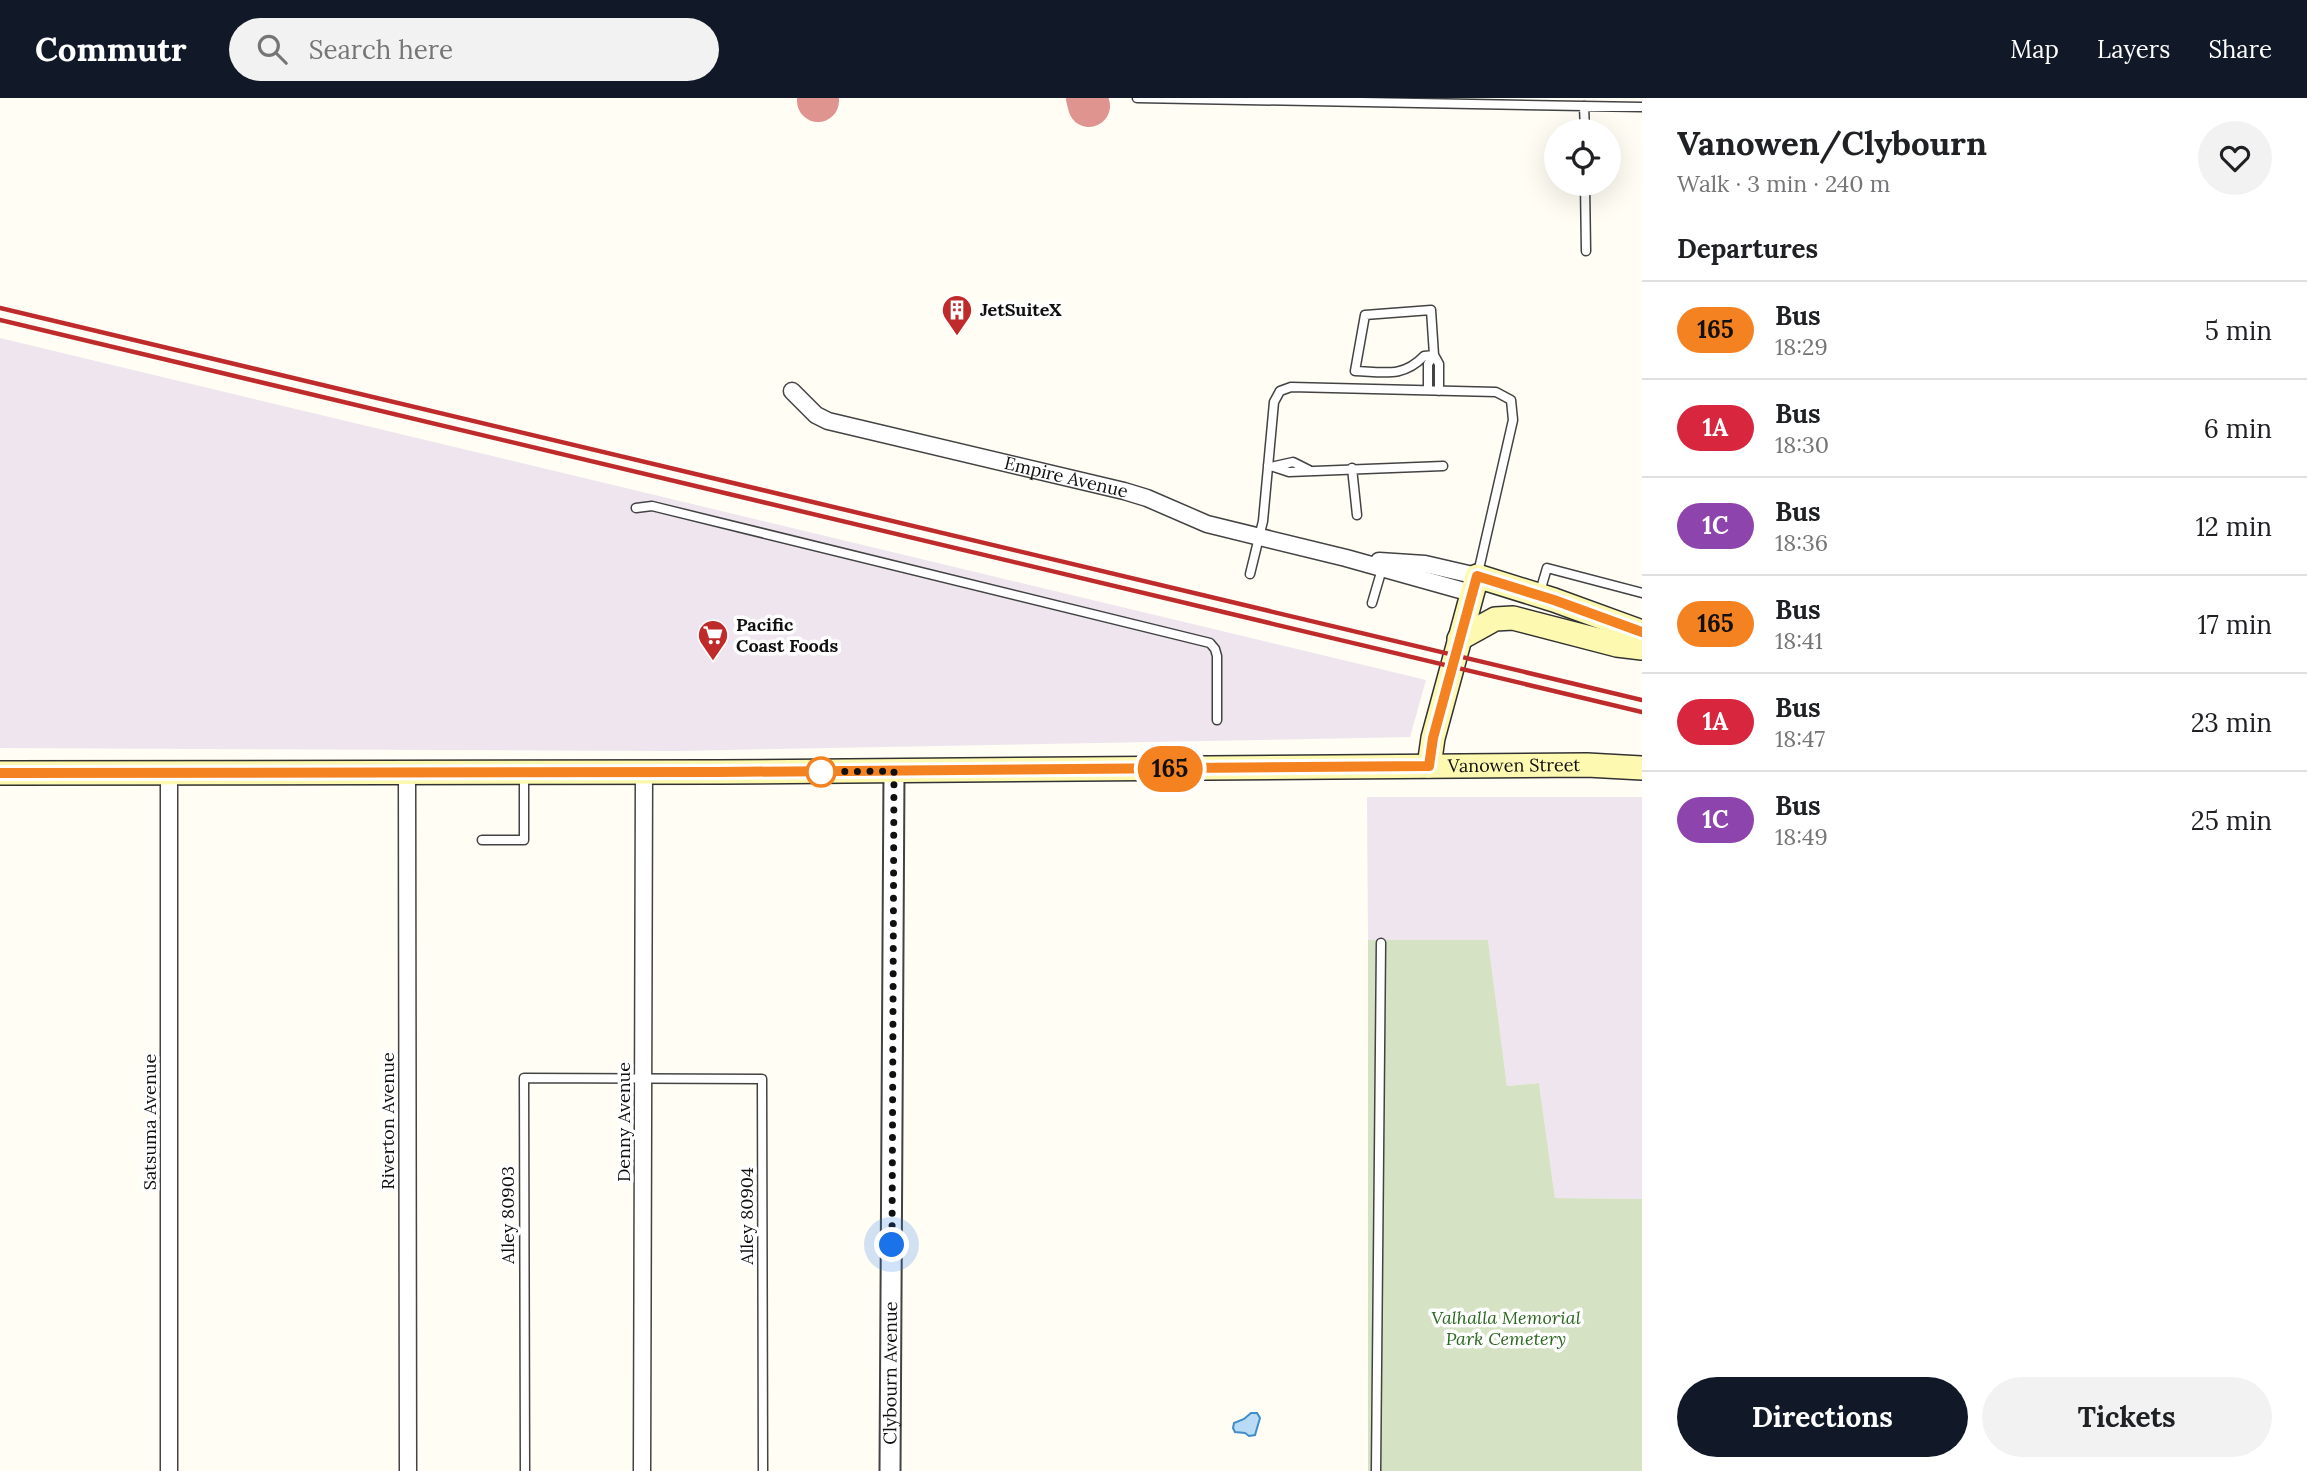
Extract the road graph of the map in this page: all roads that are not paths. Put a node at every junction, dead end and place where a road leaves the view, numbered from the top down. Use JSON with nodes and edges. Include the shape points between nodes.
{"nodes":[{"id":1,"x":1137,"y":98,"type":"edge"},
{"id":2,"x":1584,"y":106,"type":"junction"},
{"id":3,"x":1642,"y":107,"type":"edge"},
{"id":4,"x":1584,"y":119,"type":"edge"},
{"id":5,"x":1585,"y":196,"type":"edge"},
{"id":6,"x":1586,"y":251,"type":"dead end"},
{"id":7,"x":1434,"y":355,"type":"junction"},
{"id":8,"x":1428,"y":390,"type":"junction"},
{"id":9,"x":792,"y":391,"type":"dead end"},
{"id":10,"x":1439,"y":391,"type":"junction"},
{"id":11,"x":1271,"y":466,"type":"junction"},
{"id":12,"x":1443,"y":466,"type":"dead end"},
{"id":13,"x":1352,"y":468,"type":"junction"},
{"id":14,"x":636,"y":508,"type":"dead end"},
{"id":15,"x":1357,"y":515,"type":"dead end"},
{"id":16,"x":1261,"y":537,"type":"junction"},
{"id":17,"x":1346,"y":558,"type":"junction"},
{"id":18,"x":1382,"y":569,"type":"junction"},
{"id":19,"x":1250,"y":574,"type":"dead end"},
{"id":20,"x":1474,"y":584,"type":"junction"},
{"id":21,"x":1642,"y":593,"type":"edge"},
{"id":22,"x":1539,"y":595,"type":"junction"},
{"id":23,"x":1372,"y":603,"type":"dead end"},
{"id":24,"x":1642,"y":632,"type":"edge"},
{"id":25,"x":1459,"y":639,"type":"junction"},
{"id":26,"x":1642,"y":647,"type":"edge"},
{"id":27,"x":1217,"y":720,"type":"dead end"},
{"id":28,"x":1429,"y":766,"type":"junction"},
{"id":29,"x":1642,"y":768,"type":"edge"},
{"id":30,"x":407,"y":771,"type":"junction"},
{"id":31,"x":894,"y":771,"type":"junction"},
{"id":32,"x":524,"y":772,"type":"junction"},
{"id":33,"x":644,"y":772,"type":"junction"},
{"id":34,"x":0,"y":773,"type":"edge"},
{"id":35,"x":169,"y":773,"type":"junction"},
{"id":36,"x":482,"y":839,"type":"dead end"},
{"id":37,"x":1381,"y":943,"type":"dead end"},
{"id":38,"x":644,"y":1078,"type":"junction"},
{"id":39,"x":169,"y":1471,"type":"edge"},
{"id":40,"x":408,"y":1471,"type":"edge"},
{"id":41,"x":525,"y":1471,"type":"edge"},
{"id":42,"x":642,"y":1471,"type":"edge"},
{"id":43,"x":763,"y":1471,"type":"edge"},
{"id":44,"x":890,"y":1471,"type":"edge"},
{"id":45,"x":1377,"y":1471,"type":"edge"}],
"edges":[{"from":1,"to":2,"type":"lane"},
{"from":2,"to":3,"type":"lane"},
{"from":2,"to":4,"type":"lane"},
{"from":5,"to":6,"type":"lane"},
{"from":7,"to":7,"type":"lane","via":[[1431,310],[1365,315],[1355,371],[1403,372],[1424,356]]},
{"from":7,"to":8,"type":"lane","via":[[1428,364]]},
{"from":7,"to":10,"type":"lane","via":[[1439,364]]},
{"from":8,"to":10,"type":"lane"},
{"from":8,"to":11,"type":"lane","via":[[1291,387],[1280,391],[1274,402]]},
{"from":9,"to":16,"type":"street","name":"Empire Avenue","via":[[828,421],[1124,491],[1196,520]]},
{"from":10,"to":20,"type":"lane","via":[[1496,392],[1511,400],[1513,420]]},
{"from":11,"to":13,"type":"lane","via":[[1289,472]]},
{"from":11,"to":16,"type":"lane"},
{"from":12,"to":13,"type":"lane"},
{"from":13,"to":15,"type":"lane"},
{"from":14,"to":27,"type":"lane","via":[[652,506],[1210,643],[1217,656]]},
{"from":16,"to":17,"type":"street","name":"Empire Avenue"},
{"from":16,"to":19,"type":"lane"},
{"from":17,"to":18,"type":"street","name":"Empire Avenue"},
{"from":17,"to":20,"type":"street","name":"Empire Avenue","via":[[1425,564]]},
{"from":18,"to":20,"type":"street","name":"Empire Avenue"},
{"from":18,"to":23,"type":"lane"},
{"from":20,"to":22,"type":"main road","name":"Empire Avenue"},
{"from":20,"to":25,"type":"main road"},
{"from":20,"to":26,"type":"main road","name":"Empire Avenue"},
{"from":21,"to":22,"type":"lane","via":[[1546,568]]},
{"from":22,"to":24,"type":"main road","name":"Empire Avenue"},
{"from":25,"to":26,"type":"main road","via":[[1495,619],[1513,618],[1617,645]]},
{"from":25,"to":28,"type":"main road"},
{"from":28,"to":29,"type":"main road","name":"Vanowen Street"},
{"from":28,"to":31,"type":"main road","name":"Vanowen Street"},
{"from":30,"to":32,"type":"main road","name":"Vanowen Street"},
{"from":30,"to":35,"type":"main road","name":"Vanowen Street"},
{"from":30,"to":40,"type":"street","name":"Riverton Avenue"},
{"from":31,"to":33,"type":"main road","name":"Vanowen Street"},
{"from":31,"to":44,"type":"street","name":"Clybourn Avenue"},
{"from":32,"to":33,"type":"main road","name":"Vanowen Street"},
{"from":32,"to":36,"type":"lane","via":[[524,840]]},
{"from":33,"to":38,"type":"street","name":"Denny Avenue"},
{"from":34,"to":35,"type":"main road","name":"Vanowen Street"},
{"from":35,"to":39,"type":"street","name":"Satsuma Avenue"},
{"from":37,"to":45,"type":"lane"},
{"from":38,"to":41,"type":"lane","name":"Alley 80903","via":[[524,1078]]},
{"from":38,"to":42,"type":"street","name":"Denny Avenue"},
{"from":38,"to":43,"type":"lane","name":"Alley 80904","via":[[762,1079]]}]}
